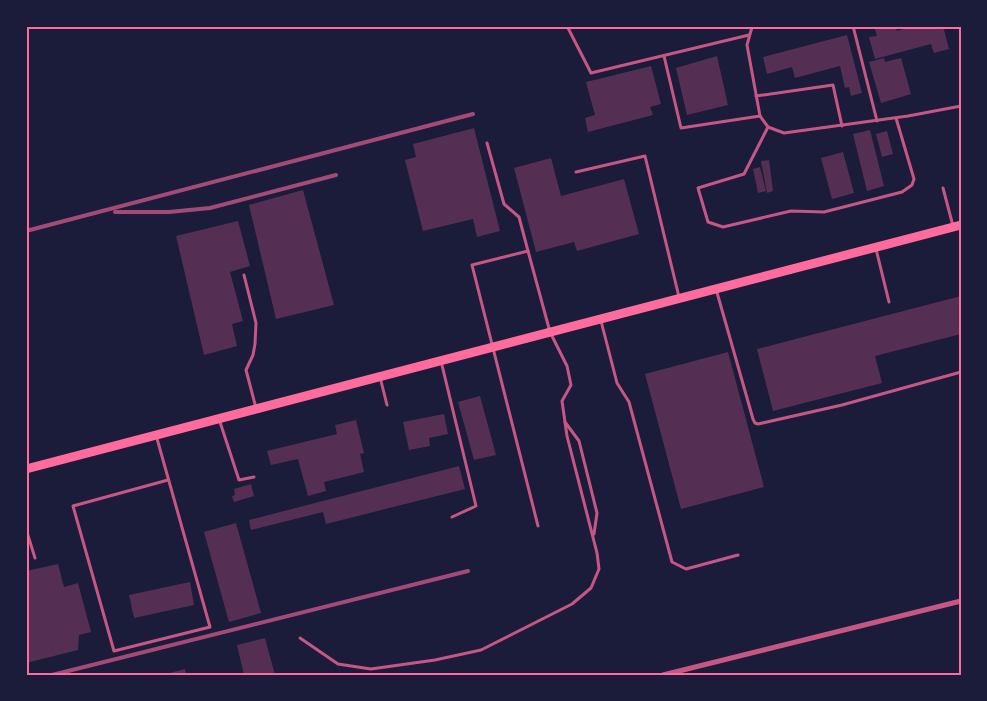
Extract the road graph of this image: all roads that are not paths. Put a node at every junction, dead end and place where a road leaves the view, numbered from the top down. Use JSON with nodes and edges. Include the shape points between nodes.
{"nodes":[{"id":1,"x":567,"y":26,"type":"edge"},
{"id":2,"x":753,"y":26,"type":"edge"},
{"id":3,"x":853,"y":26,"type":"edge"},
{"id":4,"x":749,"y":35,"type":"junction"},
{"id":5,"x":664,"y":56,"type":"junction"},
{"id":6,"x":756,"y":96,"type":"junction"},
{"id":7,"x":961,"y":106,"type":"edge"},
{"id":8,"x":760,"y":116,"type":"junction"},
{"id":9,"x":896,"y":118,"type":"junction"},
{"id":10,"x":878,"y":121,"type":"junction"},
{"id":11,"x":842,"y":126,"type":"junction"},
{"id":12,"x":768,"y":127,"type":"junction"},
{"id":13,"x":487,"y":143,"type":"dead end"},
{"id":14,"x":576,"y":172,"type":"dead end"},
{"id":15,"x":943,"y":188,"type":"dead end"},
{"id":16,"x":957,"y":226,"type":"edge"},
{"id":17,"x":875,"y":247,"type":"junction"},
{"id":18,"x":528,"y":251,"type":"junction"},
{"id":19,"x":244,"y":275,"type":"dead end"},
{"id":20,"x":716,"y":288,"type":"junction"},
{"id":21,"x":680,"y":298,"type":"junction"},
{"id":22,"x":889,"y":302,"type":"dead end"},
{"id":23,"x":600,"y":319,"type":"junction"},
{"id":24,"x":550,"y":332,"type":"junction"},
{"id":25,"x":492,"y":347,"type":"junction"},
{"id":26,"x":441,"y":360,"type":"junction"},
{"id":27,"x":961,"y":372,"type":"edge"},
{"id":28,"x":380,"y":376,"type":"junction"},
{"id":29,"x":387,"y":405,"type":"dead end"},
{"id":30,"x":256,"y":408,"type":"junction"},
{"id":31,"x":219,"y":418,"type":"junction"},
{"id":32,"x":565,"y":422,"type":"junction"},
{"id":33,"x":156,"y":435,"type":"junction"},
{"id":34,"x":26,"y":469,"type":"edge"},
{"id":35,"x":254,"y":477,"type":"dead end"},
{"id":36,"x":168,"y":480,"type":"junction"},
{"id":37,"x":452,"y":517,"type":"dead end"},
{"id":38,"x":538,"y":526,"type":"dead end"},
{"id":39,"x":26,"y":529,"type":"edge"},
{"id":40,"x":593,"y":538,"type":"junction"},
{"id":41,"x":738,"y":554,"type":"dead end"},
{"id":42,"x":35,"y":558,"type":"dead end"},
{"id":43,"x":961,"y":601,"type":"edge"},
{"id":44,"x":300,"y":638,"type":"dead end"},
{"id":45,"x":662,"y":675,"type":"edge"}],
"edges":[{"from":1,"to":5,"type":"lane","via":[[591,73]]},
{"from":2,"to":4,"type":"lane"},
{"from":3,"to":10,"type":"lane"},
{"from":4,"to":5,"type":"lane"},
{"from":4,"to":6,"type":"lane"},
{"from":5,"to":8,"type":"lane","via":[[681,128]]},
{"from":6,"to":8,"type":"lane"},
{"from":6,"to":11,"type":"lane","via":[[833,85]]},
{"from":7,"to":9,"type":"lane"},
{"from":8,"to":12,"type":"lane"},
{"from":9,"to":10,"type":"lane"},
{"from":9,"to":12,"type":"lane","via":[[914,179],[912,185],[902,192],[824,212],[791,211],[723,227],[708,222],[698,188],[744,174]]},
{"from":10,"to":11,"type":"lane"},
{"from":11,"to":12,"type":"lane","via":[[784,134]]},
{"from":13,"to":18,"type":"lane","via":[[504,204],[519,217]]},
{"from":14,"to":21,"type":"lane","via":[[644,156]]},
{"from":15,"to":16,"type":"lane"},
{"from":16,"to":17,"type":"main road"},
{"from":17,"to":20,"type":"main road"},
{"from":17,"to":22,"type":"lane"},
{"from":18,"to":24,"type":"lane"},
{"from":18,"to":25,"type":"lane","via":[[472,265]]},
{"from":19,"to":30,"type":"lane","via":[[256,323],[253,355],[246,370]]},
{"from":20,"to":21,"type":"main road"},
{"from":20,"to":27,"type":"lane","via":[[753,419],[758,424]]},
{"from":21,"to":23,"type":"main road"},
{"from":23,"to":24,"type":"main road"},
{"from":23,"to":41,"type":"lane","via":[[618,383],[629,402],[672,562],[686,569]]},
{"from":24,"to":25,"type":"main road"},
{"from":24,"to":32,"type":"lane","via":[[567,366],[571,385],[562,401]]},
{"from":25,"to":26,"type":"main road"},
{"from":25,"to":38,"type":"lane"},
{"from":26,"to":28,"type":"main road"},
{"from":26,"to":37,"type":"lane","via":[[476,506]]},
{"from":28,"to":29,"type":"lane"},
{"from":28,"to":30,"type":"main road"},
{"from":30,"to":31,"type":"main road"},
{"from":31,"to":33,"type":"main road"},
{"from":31,"to":35,"type":"lane","via":[[239,480]]},
{"from":32,"to":40,"type":"lane"},
{"from":32,"to":40,"type":"lane","via":[[579,441],[597,513]]},
{"from":33,"to":34,"type":"main road"},
{"from":33,"to":36,"type":"lane"},
{"from":36,"to":36,"type":"lane","via":[[210,627],[114,651],[73,506]]},
{"from":39,"to":42,"type":"lane"},
{"from":40,"to":44,"type":"lane","via":[[599,568],[591,588],[572,604],[481,650],[371,669],[338,664]]},
{"from":43,"to":45,"type":"street"}]}
